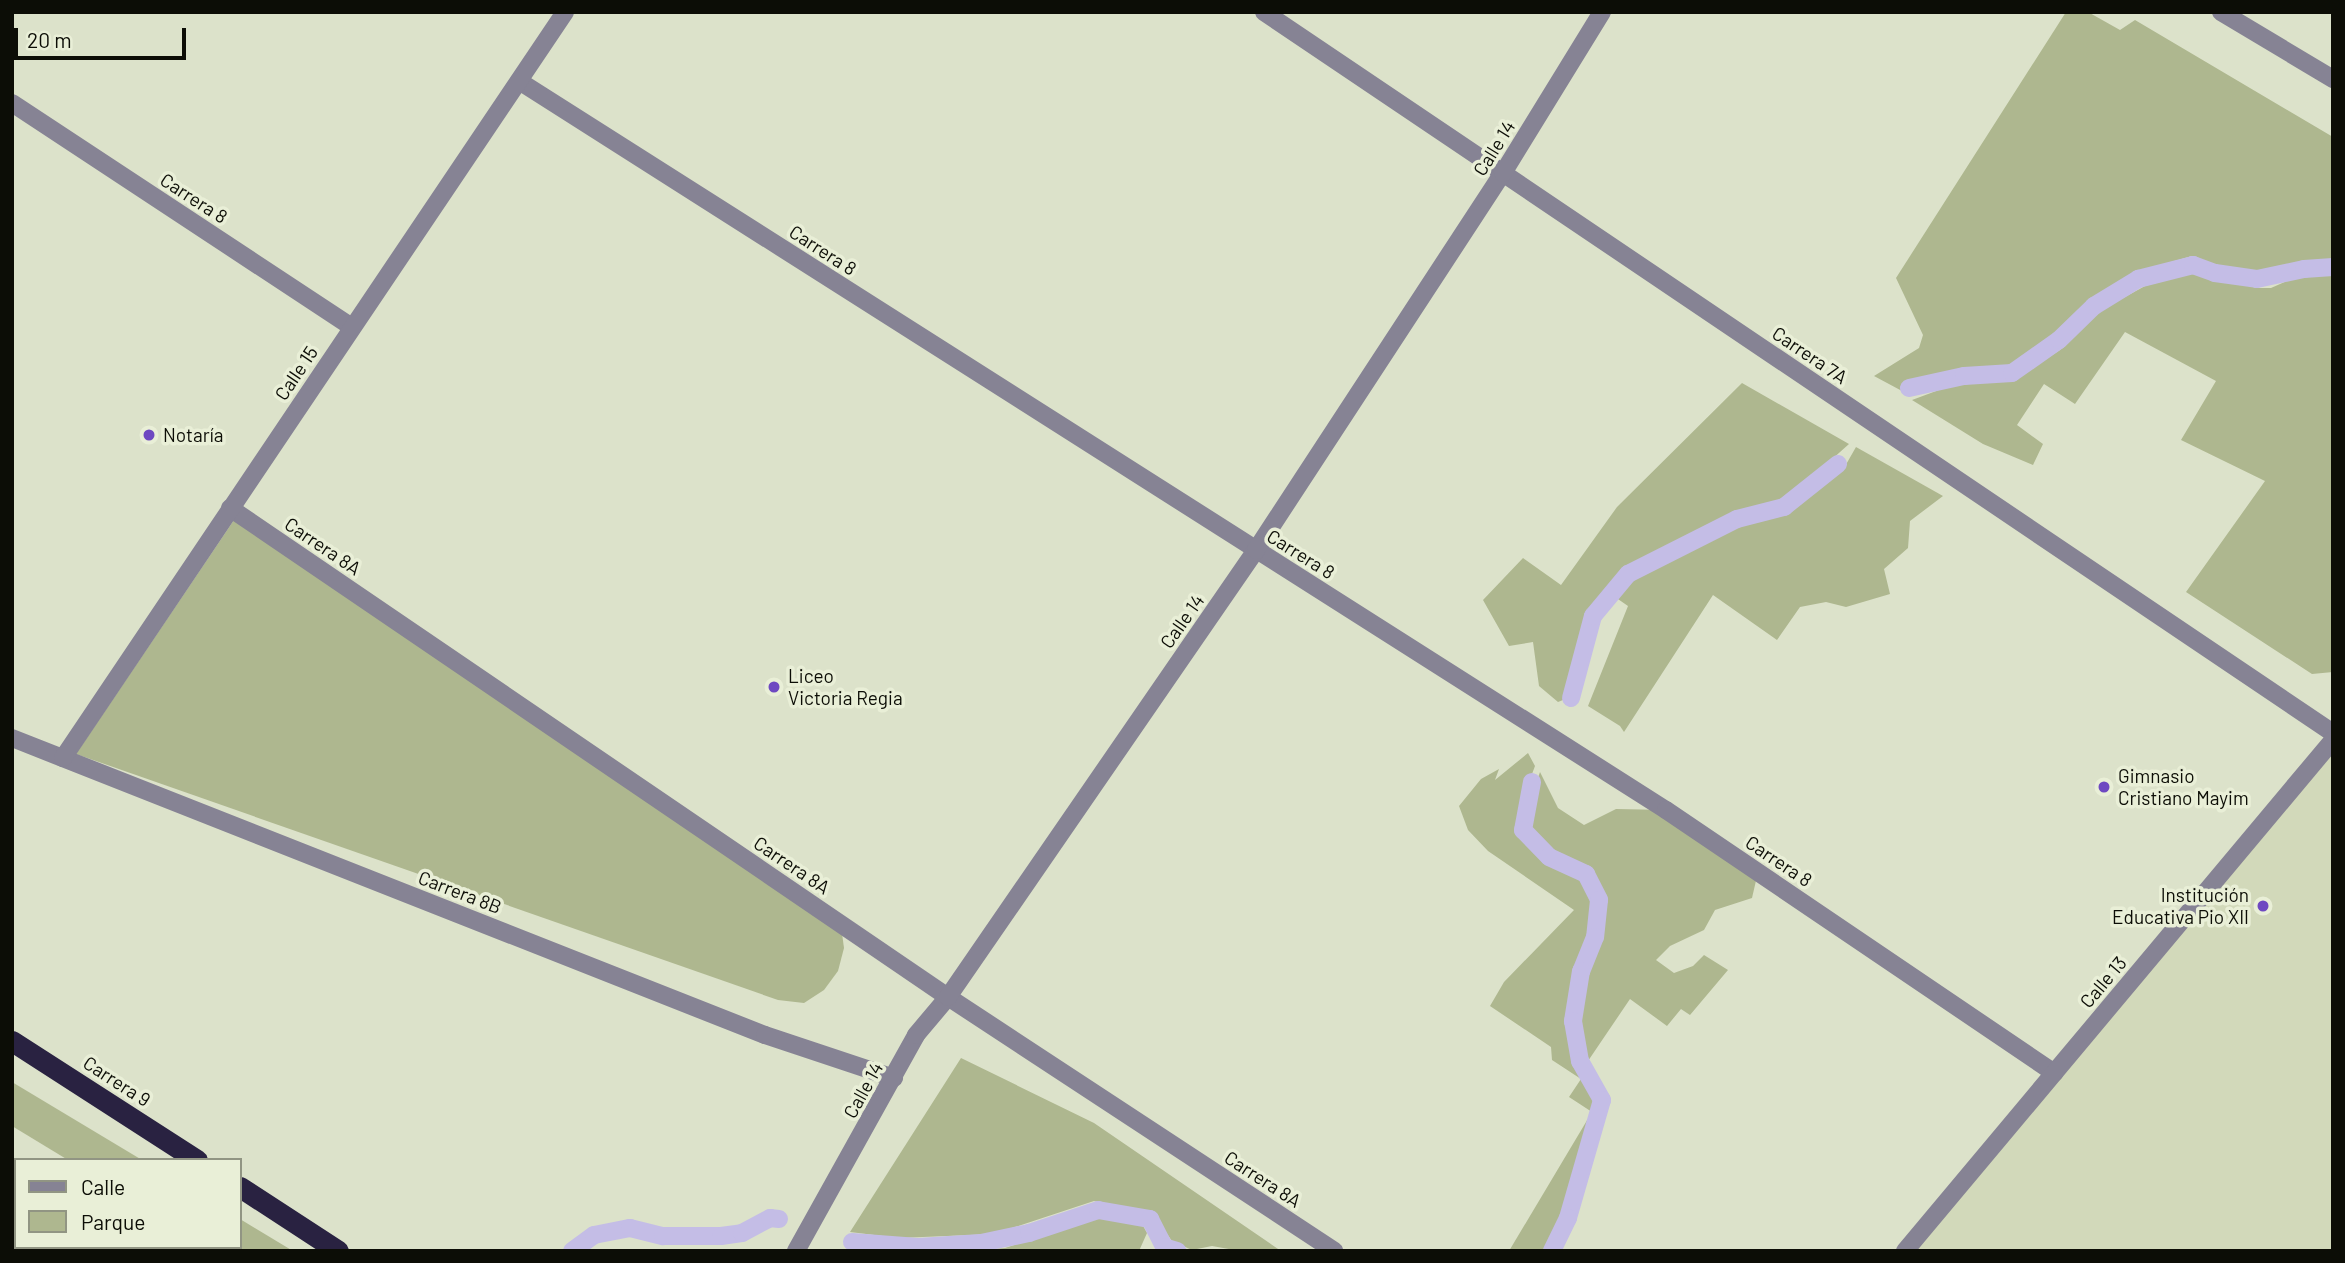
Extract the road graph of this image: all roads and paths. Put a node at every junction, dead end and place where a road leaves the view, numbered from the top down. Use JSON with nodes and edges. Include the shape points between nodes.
{"nodes":[{"id":1,"x":565,"y":12,"type":"edge"},
{"id":2,"x":1264,"y":12,"type":"edge"},
{"id":3,"x":1602,"y":12,"type":"edge"},
{"id":4,"x":2221,"y":12,"type":"edge"},
{"id":5,"x":2333,"y":79,"type":"edge"},
{"id":6,"x":519,"y":81,"type":"junction"},
{"id":7,"x":12,"y":103,"type":"edge"},
{"id":8,"x":1503,"y":173,"type":"junction"},
{"id":9,"x":352,"y":327,"type":"junction"},
{"id":10,"x":230,"y":508,"type":"junction"},
{"id":11,"x":1256,"y":551,"type":"junction"},
{"id":12,"x":2333,"y":733,"type":"edge"},
{"id":13,"x":12,"y":738,"type":"edge"},
{"id":14,"x":2333,"y":740,"type":"edge"},
{"id":15,"x":63,"y":758,"type":"junction"},
{"id":16,"x":948,"y":997,"type":"junction"},
{"id":17,"x":12,"y":1041,"type":"edge"},
{"id":18,"x":2054,"y":1073,"type":"junction"},
{"id":19,"x":894,"y":1078,"type":"junction"},
{"id":20,"x":194,"y":1158,"type":"edge"},
{"id":21,"x":242,"y":1188,"type":"edge"},
{"id":22,"x":338,"y":1251,"type":"edge"},
{"id":23,"x":796,"y":1251,"type":"edge"},
{"id":24,"x":1334,"y":1251,"type":"edge"},
{"id":25,"x":1905,"y":1251,"type":"edge"}],
"edges":[{"from":1,"to":6,"type":"street","name":"Calle 15"},
{"from":2,"to":8,"type":"street","name":"Carrera 7A"},
{"from":3,"to":8,"type":"street","name":"Calle 14"},
{"from":4,"to":5,"type":"street"},
{"from":6,"to":9,"type":"street","name":"Calle 15"},
{"from":6,"to":11,"type":"street","name":"Carrera 8"},
{"from":7,"to":9,"type":"street","name":"Carrera 8"},
{"from":8,"to":11,"type":"street","name":"Calle 14"},
{"from":8,"to":12,"type":"street","name":"Carrera 7A"},
{"from":9,"to":10,"type":"street","name":"Calle 15"},
{"from":10,"to":15,"type":"street","name":"Calle 15"},
{"from":10,"to":16,"type":"street","name":"Carrera 8A"},
{"from":11,"to":16,"type":"street","name":"Calle 14"},
{"from":11,"to":18,"type":"street","name":"Carrera 8","via":[[1667,810]]},
{"from":13,"to":15,"type":"street","name":"Carrera 8B"},
{"from":14,"to":18,"type":"street","name":"Calle 13"},
{"from":15,"to":19,"type":"street","name":"Carrera 8B","via":[[765,1035]]},
{"from":16,"to":19,"type":"street","name":"Calle 14","via":[[916,1035]]},
{"from":16,"to":24,"type":"street","name":"Carrera 8A"},
{"from":17,"to":20,"type":"highway","name":"Carrera 9"},
{"from":18,"to":25,"type":"street","name":"Calle 13"},
{"from":19,"to":23,"type":"street","name":"Calle 14"},
{"from":21,"to":22,"type":"highway"}]}
